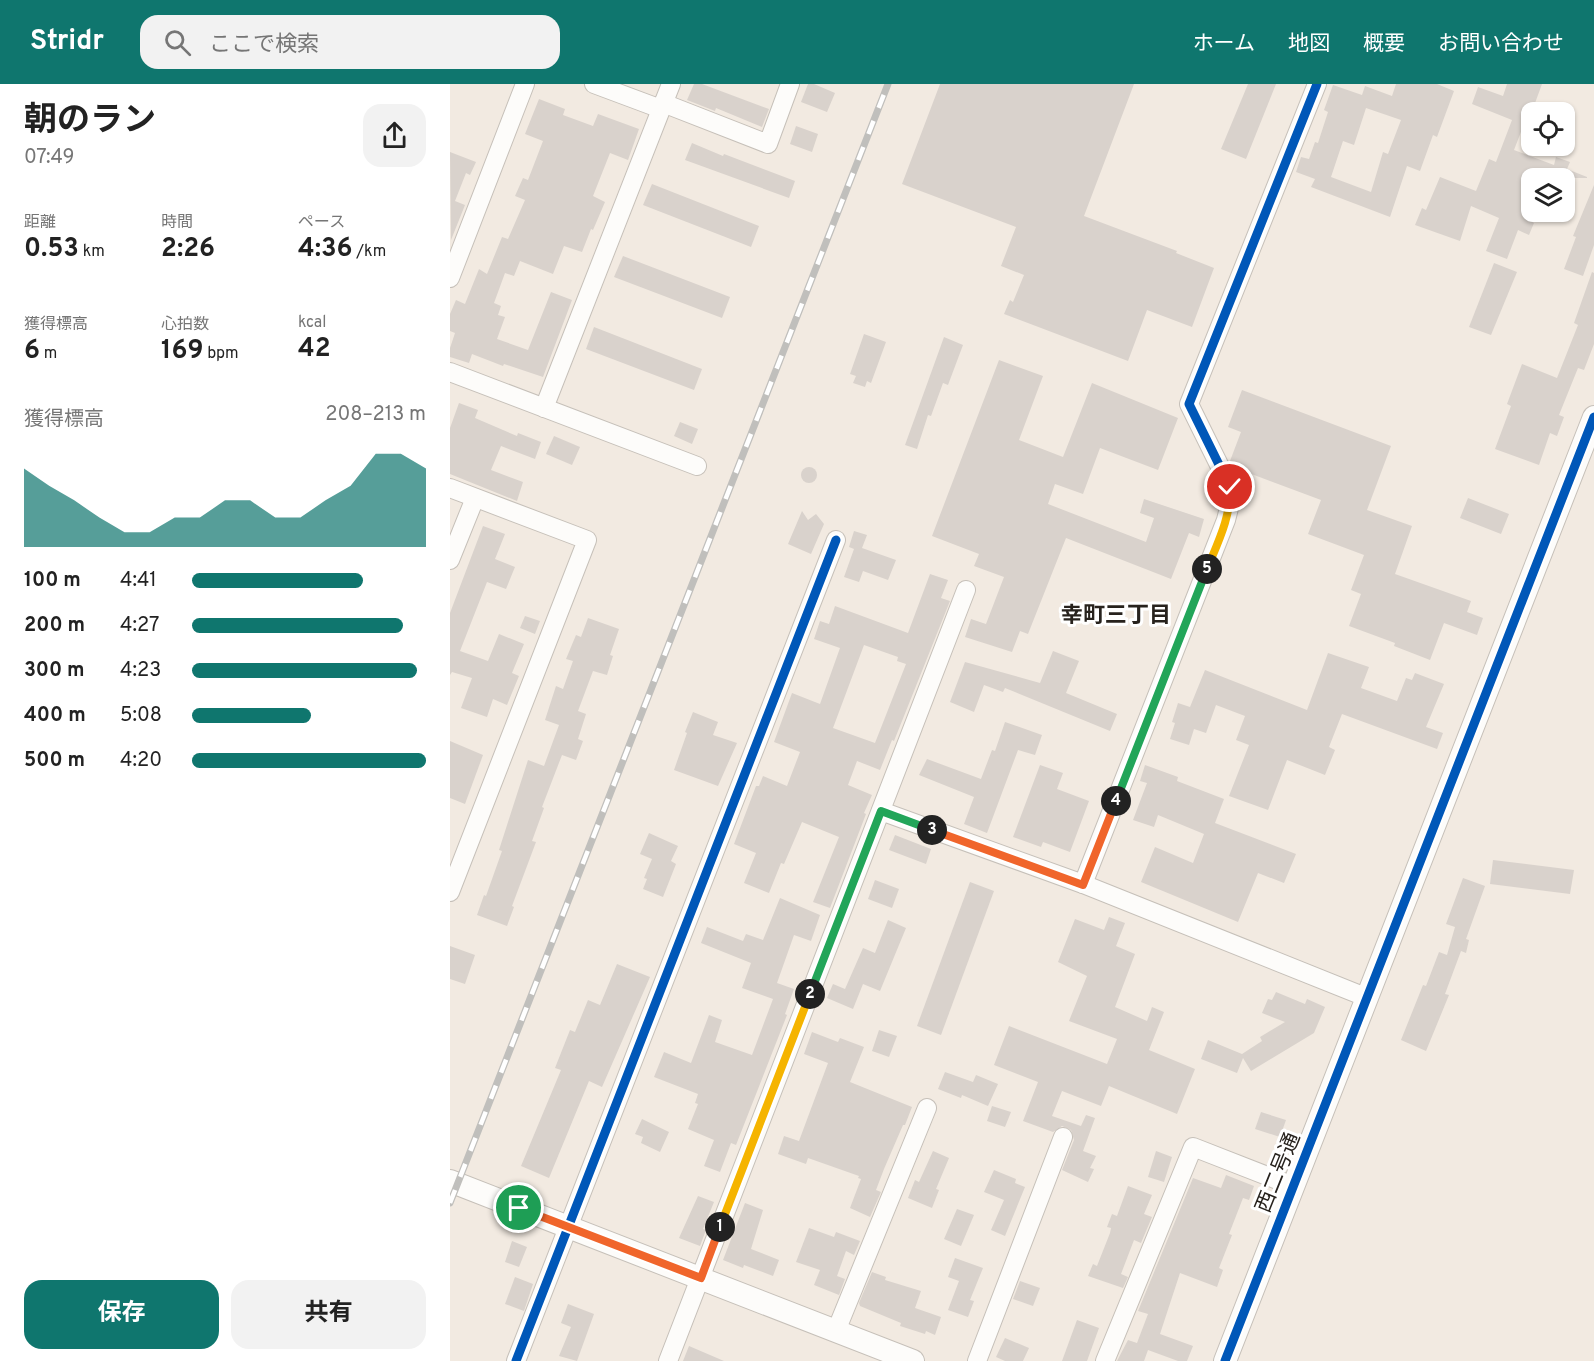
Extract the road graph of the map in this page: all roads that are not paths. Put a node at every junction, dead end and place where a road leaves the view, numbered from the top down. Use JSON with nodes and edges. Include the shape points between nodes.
{"nodes":[{"id":1,"x":525,"y":84,"type":"edge"},
{"id":2,"x":594,"y":84,"type":"edge"},
{"id":3,"x":671,"y":84,"type":"edge"},
{"id":4,"x":790,"y":84,"type":"edge"},
{"id":5,"x":1317,"y":84,"type":"edge"},
{"id":6,"x":662,"y":106,"type":"junction"},
{"id":7,"x":450,"y":278,"type":"edge"},
{"id":8,"x":450,"y":372,"type":"edge"},
{"id":9,"x":544,"y":408,"type":"junction"},
{"id":10,"x":1594,"y":417,"type":"edge"},
{"id":11,"x":697,"y":466,"type":"dead end"},
{"id":12,"x":450,"y":488,"type":"edge"},
{"id":13,"x":475,"y":498,"type":"junction"},
{"id":14,"x":836,"y":540,"type":"dead end"},
{"id":15,"x":450,"y":560,"type":"edge"},
{"id":16,"x":966,"y":590,"type":"dead end"},
{"id":17,"x":881,"y":811,"type":"junction"},
{"id":18,"x":1083,"y":885,"type":"junction"},
{"id":19,"x":450,"y":892,"type":"edge"},
{"id":20,"x":1368,"y":998,"type":"junction"},
{"id":21,"x":927,"y":1108,"type":"dead end"},
{"id":22,"x":1063,"y":1137,"type":"dead end"},
{"id":23,"x":450,"y":1181,"type":"edge"},
{"id":24,"x":1293,"y":1186,"type":"junction"},
{"id":25,"x":569,"y":1227,"type":"junction"},
{"id":26,"x":701,"y":1278,"type":"junction"},
{"id":27,"x":836,"y":1331,"type":"junction"},
{"id":28,"x":516,"y":1361,"type":"edge"},
{"id":29,"x":668,"y":1361,"type":"edge"},
{"id":30,"x":913,"y":1361,"type":"edge"},
{"id":31,"x":977,"y":1361,"type":"edge"},
{"id":32,"x":1105,"y":1361,"type":"edge"},
{"id":33,"x":1225,"y":1361,"type":"edge"}],
"edges":[{"from":1,"to":7,"type":"street"},
{"from":2,"to":6,"type":"street"},
{"from":3,"to":6,"type":"street"},
{"from":4,"to":6,"type":"street","via":[[768,144]]},
{"from":5,"to":18,"type":"street","via":[[1190,404],[1230,487],[1227,520]]},
{"from":6,"to":9,"type":"street"},
{"from":8,"to":9,"type":"street"},
{"from":9,"to":11,"type":"street"},
{"from":10,"to":20,"type":"street","name":"西二号通"},
{"from":12,"to":13,"type":"street"},
{"from":13,"to":15,"type":"street"},
{"from":13,"to":19,"type":"street","via":[[587,540]]},
{"from":14,"to":25,"type":"street"},
{"from":16,"to":17,"type":"street"},
{"from":17,"to":18,"type":"street"},
{"from":17,"to":26,"type":"street"},
{"from":18,"to":20,"type":"street"},
{"from":20,"to":24,"type":"street","name":"西二号通"},
{"from":21,"to":27,"type":"street"},
{"from":22,"to":31,"type":"street"},
{"from":23,"to":25,"type":"street"},
{"from":24,"to":32,"type":"street","via":[[1193,1147]]},
{"from":24,"to":33,"type":"street","name":"西二号通"},
{"from":25,"to":26,"type":"street"},
{"from":25,"to":28,"type":"street"},
{"from":26,"to":27,"type":"street"},
{"from":26,"to":29,"type":"street"},
{"from":27,"to":30,"type":"street"}]}
